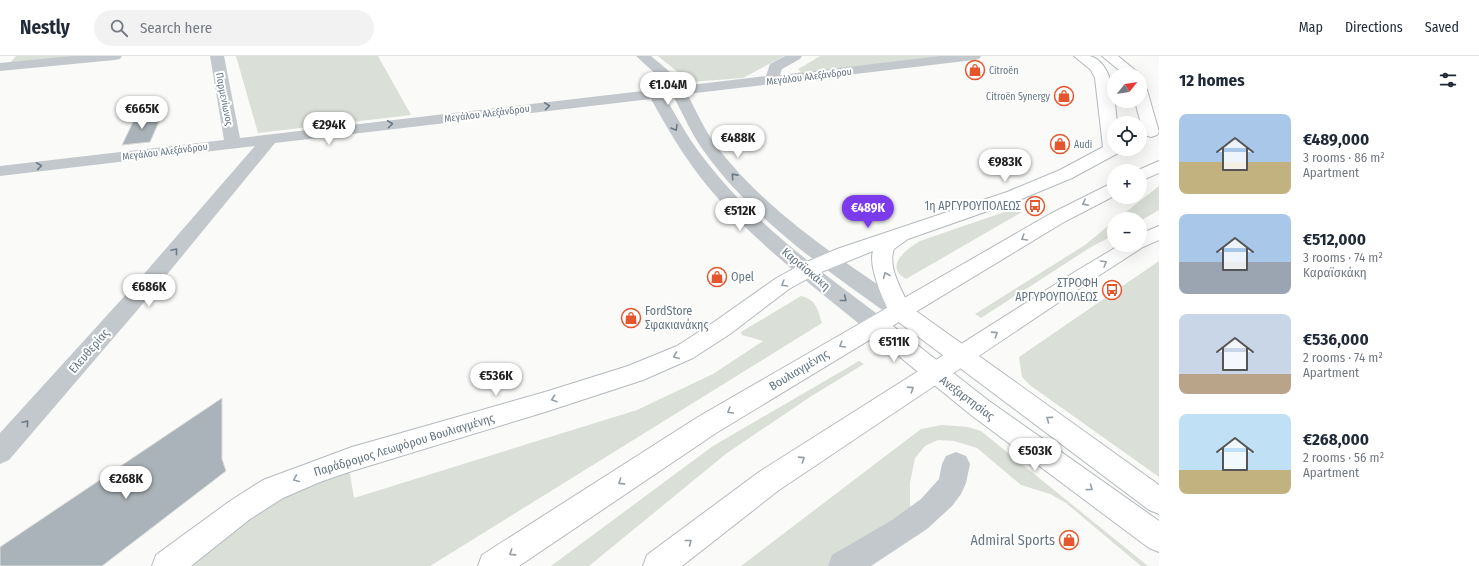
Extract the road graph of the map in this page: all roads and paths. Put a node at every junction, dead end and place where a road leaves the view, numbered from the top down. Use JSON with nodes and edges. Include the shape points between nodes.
{"nodes":[{"id":1,"x":114,"y":56,"type":"edge"},
{"id":2,"x":216,"y":56,"type":"edge"},
{"id":3,"x":643,"y":56,"type":"edge"},
{"id":4,"x":795,"y":56,"type":"edge"},
{"id":5,"x":974,"y":56,"type":"edge"},
{"id":6,"x":1081,"y":56,"type":"edge"},
{"id":7,"x":1109,"y":56,"type":"edge"},
{"id":8,"x":0,"y":67,"type":"edge"},
{"id":9,"x":1125,"y":68,"type":"edge"},
{"id":10,"x":775,"y":80,"type":"junction"},
{"id":11,"x":677,"y":92,"type":"junction"},
{"id":12,"x":656,"y":94,"type":"junction"},
{"id":13,"x":1144,"y":108,"type":"edge"},
{"id":14,"x":1109,"y":116,"type":"edge"},
{"id":15,"x":1150,"y":132,"type":"edge"},
{"id":16,"x":270,"y":139,"type":"junction"},
{"id":17,"x":233,"y":143,"type":"junction"},
{"id":18,"x":1107,"y":151,"type":"edge"},
{"id":19,"x":1159,"y":166,"type":"edge"},
{"id":20,"x":0,"y":171,"type":"edge"},
{"id":21,"x":1147,"y":172,"type":"edge"},
{"id":22,"x":1107,"y":193,"type":"edge"},
{"id":23,"x":1159,"y":232,"type":"edge"},
{"id":24,"x":902,"y":234,"type":"junction"},
{"id":25,"x":1147,"y":238,"type":"edge"},
{"id":26,"x":1123,"y":252,"type":"edge"},
{"id":27,"x":818,"y":266,"type":"junction"},
{"id":28,"x":900,"y":312,"type":"junction"},
{"id":29,"x":876,"y":325,"type":"junction"},
{"id":30,"x":962,"y":355,"type":"junction"},
{"id":31,"x":935,"y":373,"type":"junction"},
{"id":32,"x":0,"y":452,"type":"edge"},
{"id":33,"x":956,"y":464,"type":"dead end"},
{"id":34,"x":1159,"y":500,"type":"edge"},
{"id":35,"x":1159,"y":538,"type":"edge"},
{"id":36,"x":167,"y":566,"type":"edge"},
{"id":37,"x":493,"y":566,"type":"edge"},
{"id":38,"x":658,"y":566,"type":"edge"},
{"id":39,"x":843,"y":566,"type":"edge"}],
"edges":[{"from":1,"to":8,"type":"street"},
{"from":2,"to":17,"type":"street","name":"Παρμενίωνος"},
{"from":3,"to":11,"type":"street","name":"Καραϊσκάκη","via":[[668,78]]},
{"from":4,"to":10,"type":"street","via":[[775,67]]},
{"from":5,"to":10,"type":"street","name":"Μεγάλου Αλεξάνδρου"},
{"from":6,"to":14,"type":"main road","via":[[1102,75]]},
{"from":7,"to":9,"type":"main road"},
{"from":10,"to":11,"type":"street","name":"Μεγάλου Αλεξάνδρου"},
{"from":11,"to":12,"type":"street","name":"Μεγάλου Αλεξάνδρου"},
{"from":27,"to":11,"type":"street","name":"Καραϊσκάκη","one_way":true,"via":[[792,233],[761,205],[711,151]]},
{"from":16,"to":12,"type":"street","name":"Μεγάλου Αλεξάνδρου","one_way":true},
{"from":12,"to":27,"type":"street","name":"Καραϊσκάκη","one_way":true,"via":[[697,161],[750,221]]},
{"from":13,"to":15,"type":"main road"},
{"from":16,"to":17,"type":"street","name":"Μεγάλου Αλεξάνδρου"},
{"from":32,"to":16,"type":"street","name":"Ελευθερίας","one_way":true},
{"from":20,"to":17,"type":"street","name":"Μεγάλου Αλεξάνδρου","one_way":true},
{"from":18,"to":24,"type":"main road","name":"Παράδρομος Λεωφόρου Βουλιαγμένης","via":[[1066,174],[1026,191]]},
{"from":19,"to":21,"type":"main road"},
{"from":22,"to":28,"type":"main road","name":"Βουλιαγμένης","one_way":true,"via":[[1057,218]]},
{"from":23,"to":25,"type":"main road"},
{"from":24,"to":27,"type":"main road","name":"Παράδρομος Λεωφόρου Βουλιαγμένης"},
{"from":28,"to":24,"type":"main road","one_way":true,"via":[[882,267],[882,254],[885,246]]},
{"from":30,"to":26,"type":"main road","one_way":true},
{"from":27,"to":28,"type":"street","name":"Καραϊσκάκη"},
{"from":27,"to":29,"type":"street","name":"Καραϊσκάκη","one_way":true},
{"from":27,"to":36,"type":"main road","name":"Παράδρομος Λεωφόρου Βουλιαγμένης","one_way":true,"via":[[782,284],[685,352],[635,373],[352,459],[312,472],[273,489],[240,510]]},
{"from":28,"to":29,"type":"main road","name":"Βουλιαγμένης"},
{"from":28,"to":30,"type":"main road"},
{"from":29,"to":31,"type":"main road","name":"Ανεξαρτησίας"},
{"from":29,"to":37,"type":"main road","name":"Βουλιαγμένης","one_way":true,"via":[[707,425]]},
{"from":30,"to":31,"type":"main road"},
{"from":34,"to":30,"type":"main road","one_way":true},
{"from":31,"to":35,"type":"main road","name":"Ανεξαρτησίας","one_way":true},
{"from":38,"to":31,"type":"main road","one_way":true,"via":[[769,480]]},
{"from":33,"to":39,"type":"street","via":[[952,484],[938,502],[920,517]]}]}
